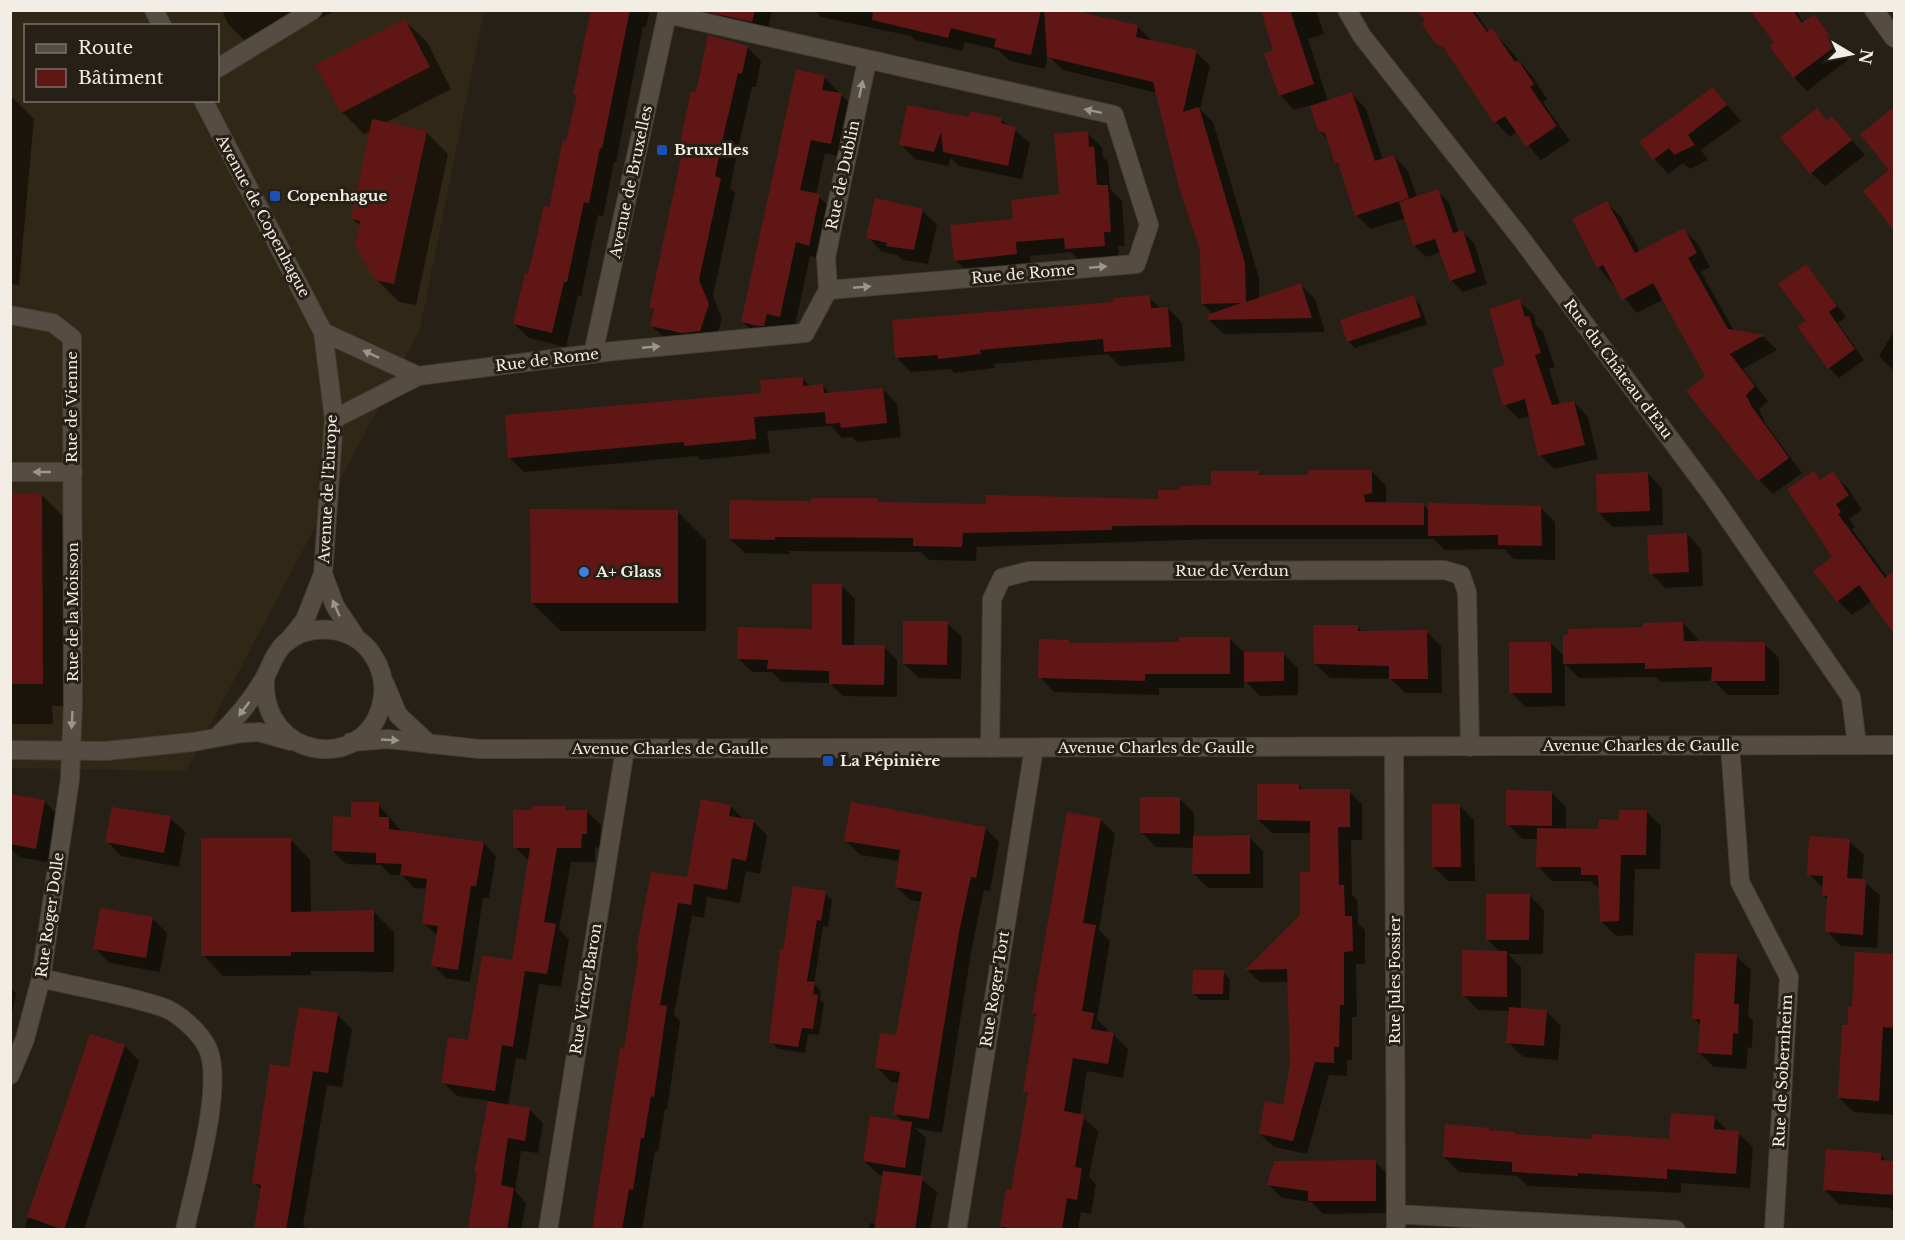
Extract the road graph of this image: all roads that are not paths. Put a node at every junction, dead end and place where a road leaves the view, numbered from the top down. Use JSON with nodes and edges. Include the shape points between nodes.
{"nodes":[{"id":1,"x":154,"y":10,"type":"edge"},
{"id":2,"x":313,"y":10,"type":"edge"},
{"id":3,"x":1347,"y":10,"type":"edge"},
{"id":4,"x":1874,"y":10,"type":"edge"},
{"id":5,"x":668,"y":12,"type":"edge"},
{"id":6,"x":161,"y":24,"type":"edge"},
{"id":7,"x":1894,"y":38,"type":"edge"},
{"id":8,"x":867,"y":61,"type":"junction"},
{"id":9,"x":219,"y":67,"type":"edge"},
{"id":10,"x":203,"y":102,"type":"edge"},
{"id":11,"x":828,"y":290,"type":"junction"},
{"id":12,"x":10,"y":315,"type":"edge"},
{"id":13,"x":323,"y":332,"type":"junction"},
{"id":14,"x":593,"y":354,"type":"junction"},
{"id":15,"x":418,"y":376,"type":"junction"},
{"id":16,"x":334,"y":419,"type":"junction"},
{"id":17,"x":10,"y":472,"type":"edge"},
{"id":18,"x":73,"y":472,"type":"junction"},
{"id":19,"x":323,"y":574,"type":"junction"},
{"id":20,"x":357,"y":639,"type":"junction"},
{"id":21,"x":289,"y":640,"type":"junction"},
{"id":22,"x":265,"y":677,"type":"junction"},
{"id":23,"x":383,"y":677,"type":"junction"},
{"id":24,"x":218,"y":736,"type":"junction"},
{"id":25,"x":351,"y":742,"type":"junction"},
{"id":26,"x":429,"y":744,"type":"junction"},
{"id":27,"x":304,"y":745,"type":"junction"},
{"id":28,"x":1730,"y":745,"type":"junction"},
{"id":29,"x":1857,"y":745,"type":"junction"},
{"id":30,"x":1889,"y":745,"type":"edge"},
{"id":31,"x":1394,"y":747,"type":"junction"},
{"id":32,"x":1470,"y":747,"type":"junction"},
{"id":33,"x":990,"y":748,"type":"junction"},
{"id":34,"x":1034,"y":748,"type":"junction"},
{"id":35,"x":625,"y":749,"type":"junction"},
{"id":36,"x":10,"y":750,"type":"edge"},
{"id":37,"x":71,"y":751,"type":"junction"},
{"id":38,"x":41,"y":978,"type":"junction"},
{"id":39,"x":10,"y":1075,"type":"edge"},
{"id":40,"x":1396,"y":1222,"type":"edge"},
{"id":41,"x":185,"y":1230,"type":"edge"},
{"id":42,"x":548,"y":1230,"type":"edge"},
{"id":43,"x":957,"y":1230,"type":"edge"},
{"id":44,"x":1676,"y":1230,"type":"edge"},
{"id":45,"x":1774,"y":1230,"type":"edge"}],
"edges":[{"from":1,"to":6,"type":"street"},
{"from":2,"to":9,"type":"street"},
{"from":3,"to":29,"type":"street","name":"Rue du Château d'Eau","via":[[1362,36],[1520,237],[1712,495],[1851,697]]},
{"from":4,"to":7,"type":"street"},
{"from":5,"to":8,"type":"street","name":"Rue de Rome"},
{"from":5,"to":14,"type":"street","name":"Avenue de Bruxelles"},
{"from":11,"to":8,"type":"street","name":"Rue de Dublin","one_way":true,"via":[[826,257]]},
{"from":11,"to":8,"type":"street","name":"Rue de Rome","one_way":true,"via":[[1136,264],[1149,225],[1114,115]]},
{"from":10,"to":13,"type":"street","name":"Avenue de Copenhague"},
{"from":14,"to":11,"type":"street","name":"Rue de Rome","one_way":true,"via":[[805,333]]},
{"from":12,"to":18,"type":"street","name":"Rue de Vienne","via":[[53,323],[72,338]]},
{"from":15,"to":13,"type":"street","one_way":true},
{"from":13,"to":16,"type":"street","name":"Avenue de l'Europe"},
{"from":14,"to":15,"type":"street","name":"Rue de Rome"},
{"from":15,"to":16,"type":"street","name":"Rue de Rome"},
{"from":16,"to":19,"type":"street","name":"Avenue de l'Europe"},
{"from":18,"to":17,"type":"street","one_way":true},
{"from":18,"to":37,"type":"street","name":"Rue de la Moisson","one_way":true},
{"from":20,"to":19,"type":"street","name":"Avenue de l'Europe","one_way":true,"via":[[335,606]]},
{"from":19,"to":21,"type":"street","name":"Avenue de l'Europe","via":[[305,620]]},
{"from":20,"to":21,"type":"street","via":[[327,629]]},
{"from":20,"to":23,"type":"street","via":[[378,662]]},
{"from":21,"to":22,"type":"street","via":[[271,660]]},
{"from":22,"to":24,"type":"street","one_way":true,"via":[[247,707]]},
{"from":22,"to":27,"type":"street","via":[[264,695],[278,729]]},
{"from":23,"to":25,"type":"street","via":[[384,693],[377,716],[361,737]]},
{"from":23,"to":26,"type":"street","via":[[398,715]]},
{"from":24,"to":27,"type":"street","via":[[260,732]]},
{"from":24,"to":37,"type":"street","via":[[106,752]]},
{"from":25,"to":26,"type":"street","name":"Avenue Charles de Gaulle","one_way":true,"via":[[388,739]]},
{"from":25,"to":27,"type":"street","via":[[327,750]]},
{"from":26,"to":35,"type":"street","name":"Avenue Charles de Gaulle","via":[[479,749]]},
{"from":28,"to":29,"type":"street","name":"Avenue Charles de Gaulle"},
{"from":28,"to":32,"type":"street","name":"Avenue Charles de Gaulle"},
{"from":28,"to":45,"type":"street","name":"Rue de Sobernheim","via":[[1740,882],[1789,977]]},
{"from":29,"to":30,"type":"street","name":"Avenue Charles de Gaulle"},
{"from":31,"to":32,"type":"street","name":"Avenue Charles de Gaulle"},
{"from":31,"to":34,"type":"street","name":"Avenue Charles de Gaulle"},
{"from":31,"to":40,"type":"street","name":"Rue Jules Fossier"},
{"from":32,"to":33,"type":"street","name":"Rue de Verdun","via":[[1466,583],[1453,571],[1420,570],[1029,571],[1002,578],[992,599]]},
{"from":33,"to":34,"type":"street","name":"Avenue Charles de Gaulle"},
{"from":33,"to":35,"type":"street","name":"Avenue Charles de Gaulle"},
{"from":34,"to":43,"type":"street","name":"Rue Roger Tort"},
{"from":35,"to":42,"type":"street","name":"Rue Victor Baron"},
{"from":36,"to":37,"type":"street"},
{"from":37,"to":38,"type":"street","name":"Rue Roger Dolle"},
{"from":38,"to":39,"type":"street","name":"Rue Roger Dolle","via":[[25,1039]]},
{"from":38,"to":41,"type":"street","via":[[164,1007],[188,1024],[208,1049],[213,1076],[211,1102]]},
{"from":40,"to":44,"type":"street","name":"Rue Jules Fossier"}]}
